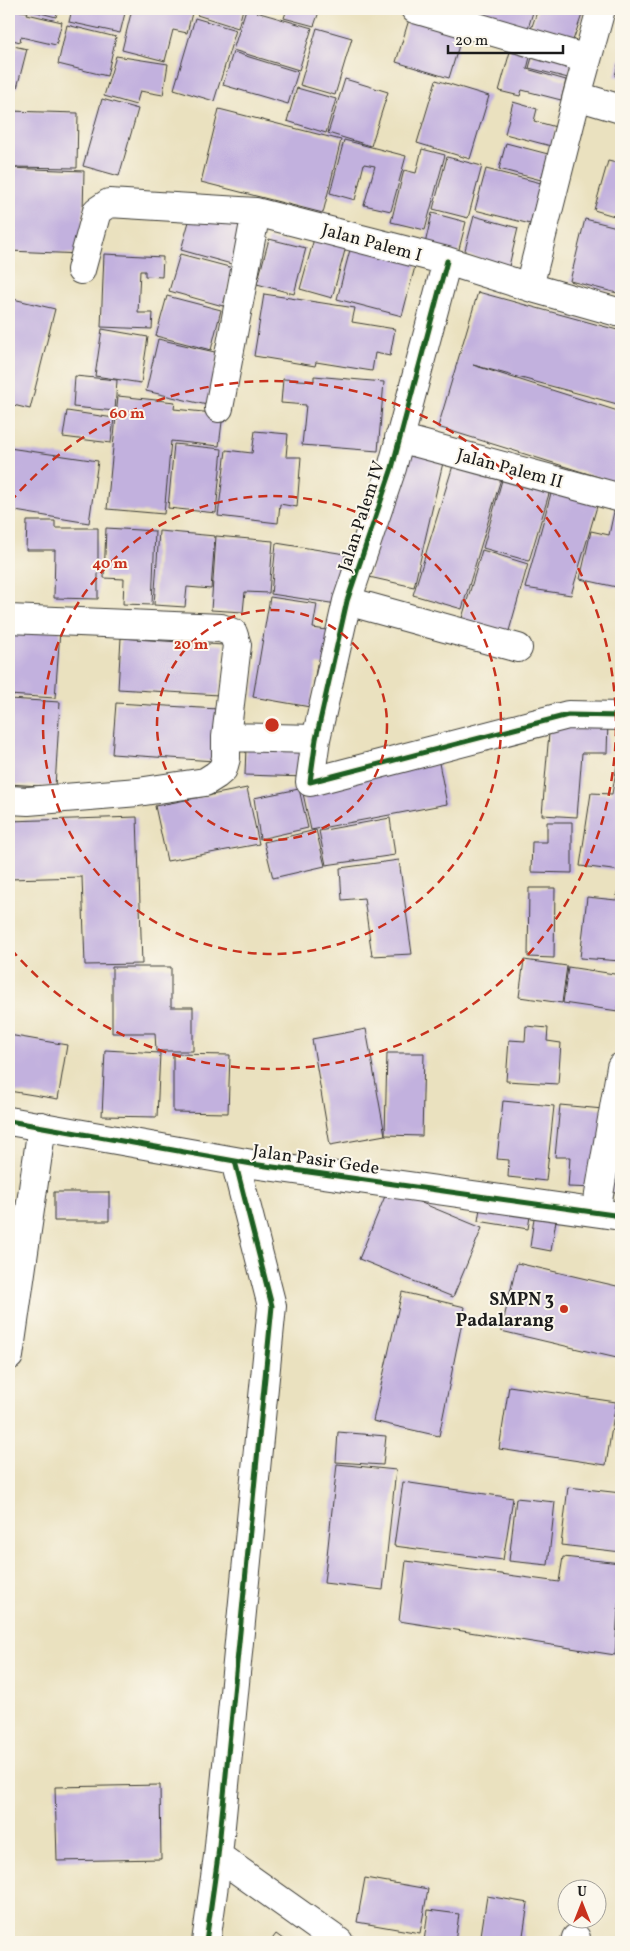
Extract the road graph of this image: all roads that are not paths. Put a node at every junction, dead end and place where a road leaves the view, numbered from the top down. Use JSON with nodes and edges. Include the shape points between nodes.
{"nodes":[{"id":1,"x":415,"y":9,"type":"edge"},
{"id":2,"x":601,"y":9,"type":"edge"},
{"id":3,"x":587,"y":59,"type":"junction"},
{"id":4,"x":577,"y":96,"type":"junction"},
{"id":5,"x":621,"y":109,"type":"edge"},
{"id":6,"x":256,"y":212,"type":"junction"},
{"id":7,"x":447,"y":262,"type":"junction"},
{"id":8,"x":81,"y":270,"type":"dead end"},
{"id":9,"x":529,"y":288,"type":"junction"},
{"id":10,"x":621,"y":313,"type":"edge"},
{"id":11,"x":219,"y":408,"type":"dead end"},
{"id":12,"x":399,"y":438,"type":"junction"},
{"id":13,"x":621,"y":498,"type":"edge"},
{"id":14,"x":347,"y":601,"type":"junction"},
{"id":15,"x":9,"y":619,"type":"edge"},
{"id":16,"x":518,"y":648,"type":"dead end"},
{"id":17,"x":621,"y":716,"type":"edge"},
{"id":18,"x":226,"y":737,"type":"junction"},
{"id":19,"x":316,"y":739,"type":"junction"},
{"id":20,"x":9,"y":800,"type":"edge"},
{"id":21,"x":621,"y":1067,"type":"edge"},
{"id":22,"x":9,"y":1120,"type":"edge"},
{"id":23,"x":42,"y":1126,"type":"junction"},
{"id":24,"x":235,"y":1161,"type":"junction"},
{"id":25,"x":609,"y":1214,"type":"edge"},
{"id":26,"x":9,"y":1356,"type":"edge"},
{"id":27,"x":218,"y":1856,"type":"junction"},
{"id":28,"x":206,"y":1942,"type":"edge"},
{"id":29,"x":339,"y":1942,"type":"edge"}],
"edges":[{"from":1,"to":3,"type":"street"},
{"from":2,"to":3,"type":"street"},
{"from":3,"to":4,"type":"street"},
{"from":4,"to":5,"type":"street"},
{"from":4,"to":9,"type":"street"},
{"from":6,"to":7,"type":"street","name":"Jalan Palem I"},
{"from":6,"to":8,"type":"street","name":"Jalan Palem I","via":[[117,203],[104,205],[97,211]]},
{"from":6,"to":11,"type":"street"},
{"from":7,"to":9,"type":"street","name":"Jalan Palem I"},
{"from":7,"to":12,"type":"street","name":"Jalan Palem IV"},
{"from":9,"to":10,"type":"street","name":"Jalan Palem I"},
{"from":12,"to":13,"type":"street","name":"Jalan Palem II"},
{"from":12,"to":14,"type":"street","name":"Jalan Palem IV"},
{"from":14,"to":16,"type":"street"},
{"from":14,"to":19,"type":"street","name":"Jalan Palem IV"},
{"from":15,"to":18,"type":"street","via":[[221,628],[233,633],[236,645]]},
{"from":17,"to":19,"type":"street","name":"Jalan Palem IV","via":[[568,714],[310,782]]},
{"from":18,"to":19,"type":"street"},
{"from":18,"to":20,"type":"street","via":[[223,769],[205,782],[138,792]]},
{"from":21,"to":25,"type":"street"},
{"from":22,"to":23,"type":"street","name":"Jalan Pasir Gede"},
{"from":23,"to":24,"type":"street","name":"Jalan Pasir Gede"},
{"from":23,"to":26,"type":"street"},
{"from":24,"to":25,"type":"street","name":"Jalan Pasir Gede"},
{"from":24,"to":27,"type":"street","via":[[272,1306]]},
{"from":27,"to":28,"type":"street"},
{"from":27,"to":29,"type":"street"}]}
